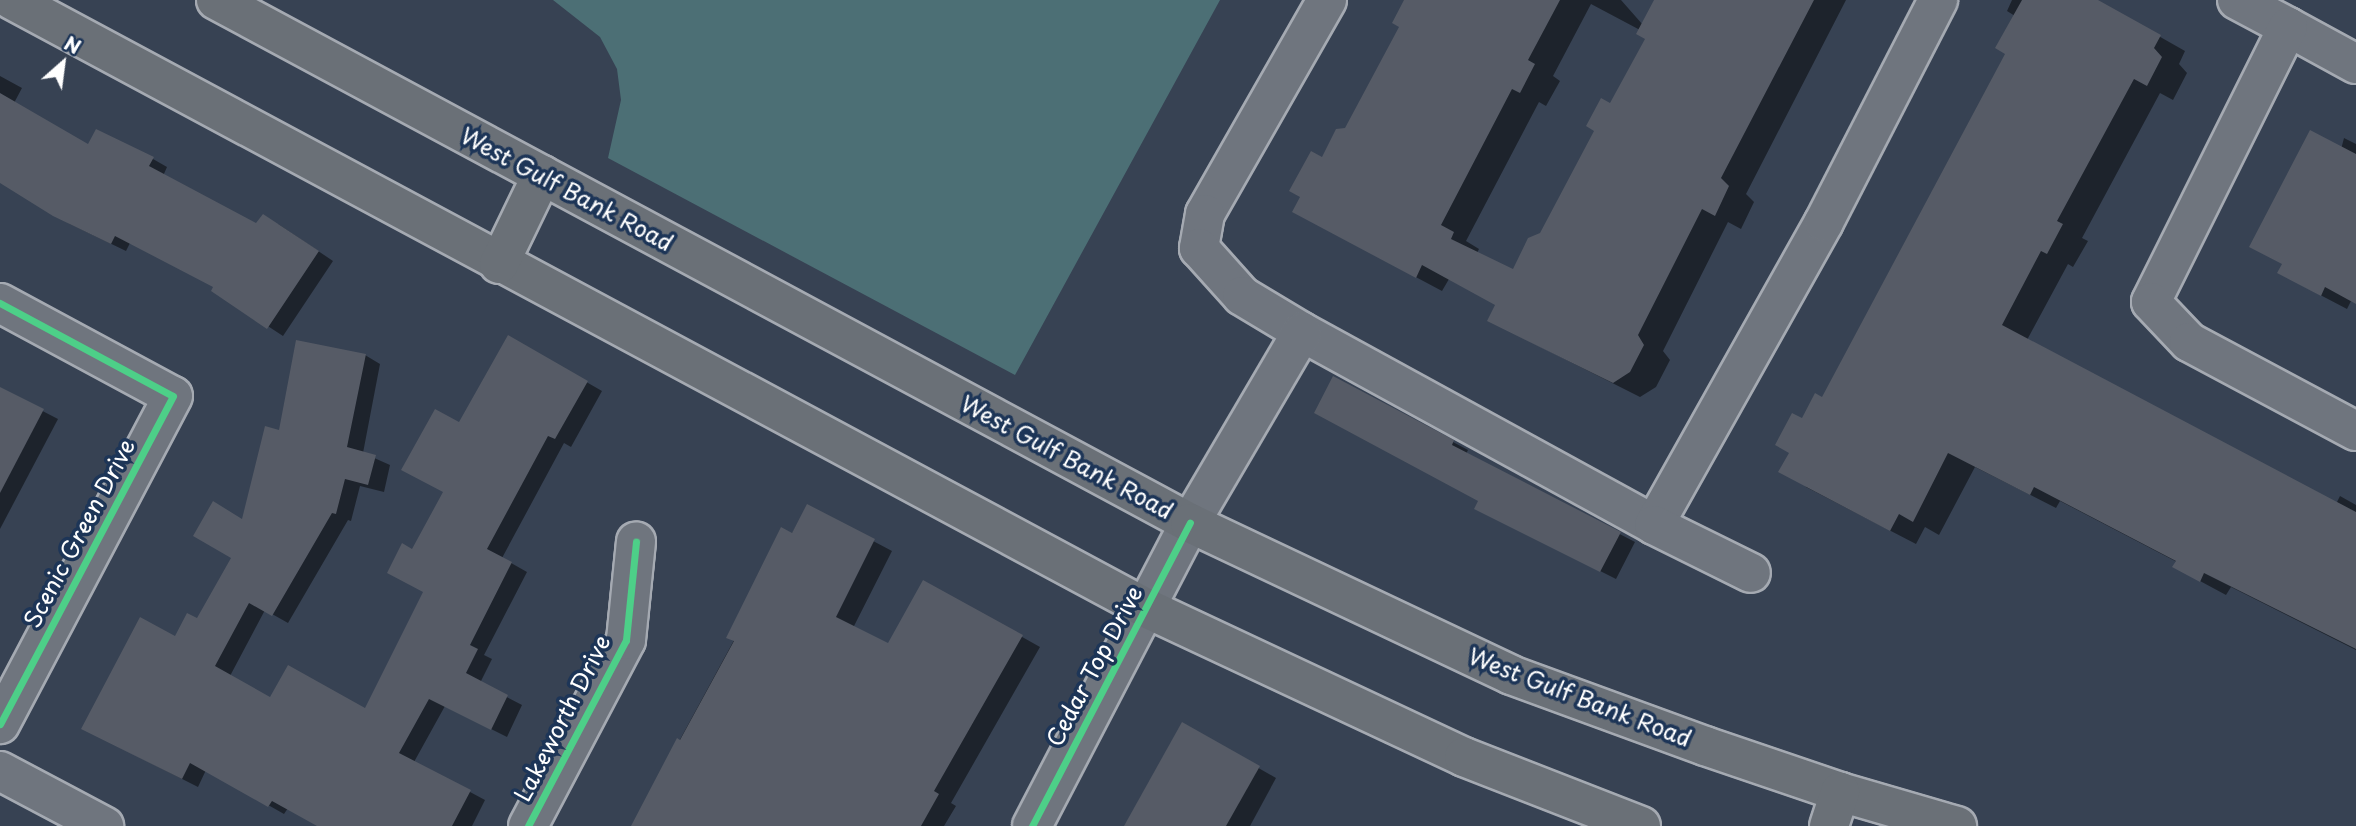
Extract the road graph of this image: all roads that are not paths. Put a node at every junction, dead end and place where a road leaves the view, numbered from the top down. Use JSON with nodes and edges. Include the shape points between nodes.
{"nodes":[{"id":1,"x":12,"y":0,"type":"edge"},
{"id":2,"x":216,"y":0,"type":"edge"},
{"id":3,"x":1327,"y":0,"type":"edge"},
{"id":4,"x":1938,"y":0,"type":"edge"},
{"id":5,"x":2237,"y":0,"type":"edge"},
{"id":6,"x":2288,"y":27,"type":"junction"},
{"id":7,"x":2356,"y":64,"type":"edge"},
{"id":8,"x":542,"y":175,"type":"junction"},
{"id":9,"x":499,"y":264,"type":"junction"},
{"id":10,"x":0,"y":303,"type":"edge"},
{"id":11,"x":1302,"y":332,"type":"junction"},
{"id":12,"x":2356,"y":431,"type":"edge"},
{"id":13,"x":1190,"y":523,"type":"junction"},
{"id":14,"x":1654,"y":525,"type":"junction"},
{"id":15,"x":636,"y":542,"type":"dead end"},
{"id":16,"x":1751,"y":573,"type":"dead end"},
{"id":17,"x":1146,"y":608,"type":"junction"},
{"id":18,"x":0,"y":724,"type":"edge"},
{"id":19,"x":0,"y":771,"type":"edge"},
{"id":20,"x":1835,"y":809,"type":"edge"},
{"id":21,"x":104,"y":826,"type":"edge"},
{"id":22,"x":528,"y":826,"type":"edge"},
{"id":23,"x":1032,"y":826,"type":"edge"},
{"id":24,"x":1641,"y":826,"type":"edge"},
{"id":25,"x":1957,"y":826,"type":"edge"}],
"edges":[{"from":1,"to":9,"type":"main road"},
{"from":2,"to":8,"type":"main road","name":"West Gulf Bank Road"},
{"from":3,"to":11,"type":"street","via":[[1205,214],[1199,248],[1242,296]]},
{"from":4,"to":14,"type":"street","via":[[1824,222]]},
{"from":5,"to":6,"type":"street"},
{"from":6,"to":7,"type":"street"},
{"from":6,"to":12,"type":"street","via":[[2151,302],[2189,342]]},
{"from":8,"to":9,"type":"main road"},
{"from":8,"to":13,"type":"main road","name":"West Gulf Bank Road"},
{"from":9,"to":17,"type":"main road"},
{"from":10,"to":18,"type":"street","name":"Scenic Green Drive","via":[[173,396]]},
{"from":11,"to":13,"type":"street","name":"Cedar Top Drive"},
{"from":11,"to":14,"type":"street"},
{"from":13,"to":17,"type":"street","name":"Cedar Top Drive"},
{"from":13,"to":20,"type":"main road","name":"West Gulf Bank Road","via":[[1511,675]]},
{"from":14,"to":16,"type":"street"},
{"from":15,"to":22,"type":"street","name":"Lakeworth Drive","via":[[626,640]]},
{"from":17,"to":23,"type":"street","name":"Cedar Top Drive"},
{"from":17,"to":24,"type":"main road","via":[[1464,757]]},
{"from":19,"to":21,"type":"street"},
{"from":20,"to":25,"type":"main road","name":"West Gulf Bank Road"}]}
